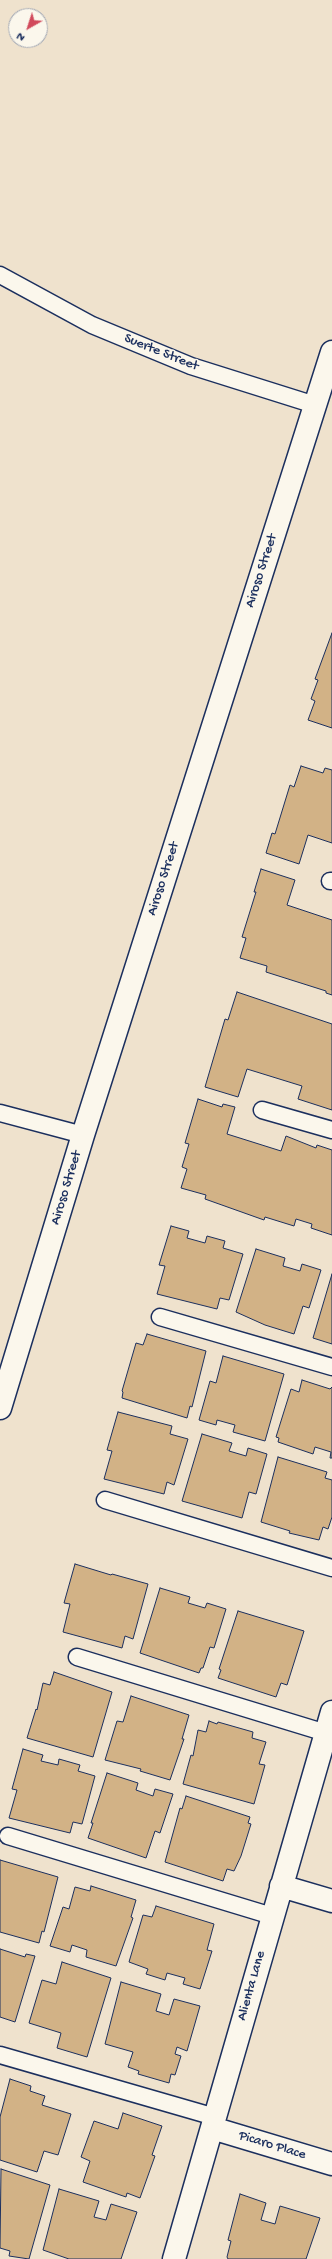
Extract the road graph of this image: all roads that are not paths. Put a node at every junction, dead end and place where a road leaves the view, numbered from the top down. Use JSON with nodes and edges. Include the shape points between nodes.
{"nodes":[{"id":1,"x":0,"y":275,"type":"edge"},
{"id":2,"x":332,"y":352,"type":"edge"},
{"id":3,"x":324,"y":407,"type":"edge"},
{"id":4,"x":262,"y":1110,"type":"dead end"},
{"id":5,"x":0,"y":1113,"type":"edge"},
{"id":6,"x":332,"y":1130,"type":"edge"},
{"id":7,"x":83,"y":1135,"type":"junction"},
{"id":8,"x":160,"y":1317,"type":"dead end"},
{"id":9,"x":332,"y":1367,"type":"edge"},
{"id":10,"x":0,"y":1408,"type":"edge"},
{"id":11,"x":105,"y":1500,"type":"dead end"},
{"id":12,"x":332,"y":1568,"type":"edge"},
{"id":13,"x":77,"y":1657,"type":"dead end"},
{"id":14,"x":329,"y":1722,"type":"edge"},
{"id":15,"x":326,"y":1759,"type":"edge"},
{"id":16,"x":8,"y":1836,"type":"dead end"},
{"id":17,"x":281,"y":1886,"type":"junction"},
{"id":18,"x":332,"y":1902,"type":"edge"},
{"id":19,"x":272,"y":1916,"type":"junction"},
{"id":20,"x":0,"y":2055,"type":"edge"},
{"id":21,"x":214,"y":2123,"type":"junction"},
{"id":22,"x":332,"y":2164,"type":"edge"},
{"id":23,"x":174,"y":2259,"type":"edge"}],
"edges":[{"from":1,"to":3,"type":"lane","name":"Suerte Street","via":[[92,325],[191,366]]},
{"from":2,"to":3,"type":"street","name":"Airoso Street"},
{"from":3,"to":7,"type":"street","name":"Airoso Street"},
{"from":4,"to":6,"type":"lane"},
{"from":5,"to":7,"type":"lane"},
{"from":7,"to":10,"type":"street","name":"Airoso Street"},
{"from":8,"to":9,"type":"lane"},
{"from":11,"to":12,"type":"lane"},
{"from":13,"to":14,"type":"lane"},
{"from":14,"to":15,"type":"street","name":"Alienta Lane"},
{"from":15,"to":17,"type":"street","name":"Alienta Lane"},
{"from":16,"to":19,"type":"lane"},
{"from":17,"to":18,"type":"street"},
{"from":17,"to":19,"type":"street","name":"Alienta Lane"},
{"from":19,"to":21,"type":"street","name":"Alienta Lane"},
{"from":20,"to":21,"type":"lane"},
{"from":21,"to":22,"type":"street","name":"Picaro Place"},
{"from":21,"to":23,"type":"street","name":"Alienta Lane"}]}
